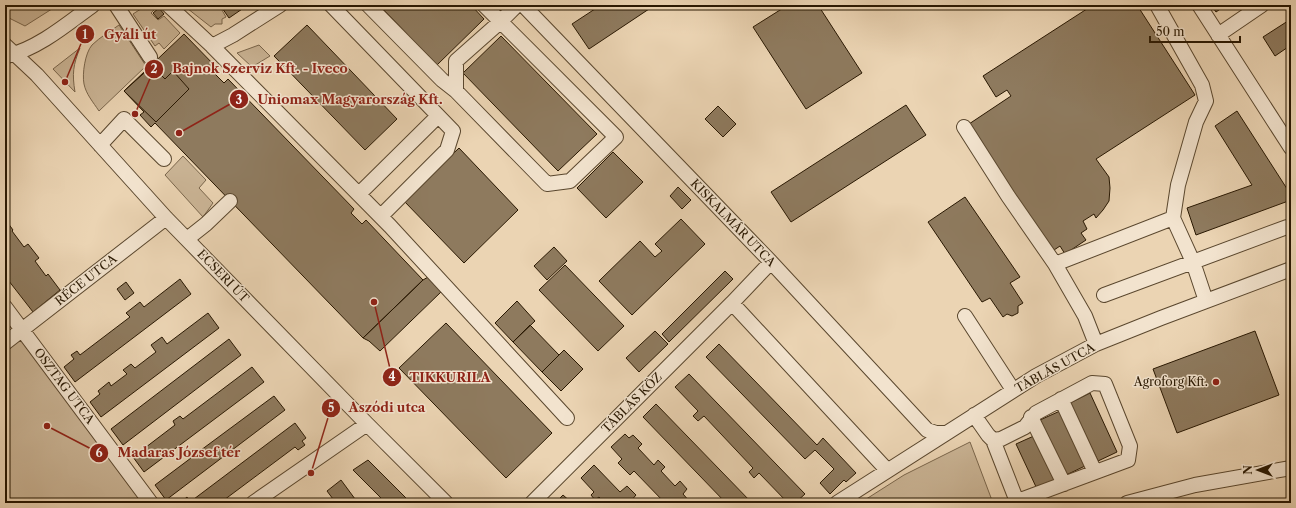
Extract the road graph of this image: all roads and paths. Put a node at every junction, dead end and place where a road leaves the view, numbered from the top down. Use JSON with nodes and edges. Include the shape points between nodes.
{"nodes":[{"id":1,"x":93,"y":5,"type":"edge"},
{"id":2,"x":116,"y":5,"type":"edge"},
{"id":3,"x":168,"y":5,"type":"edge"},
{"id":4,"x":280,"y":5,"type":"edge"},
{"id":5,"x":331,"y":5,"type":"edge"},
{"id":6,"x":368,"y":5,"type":"edge"},
{"id":7,"x":484,"y":5,"type":"edge"},
{"id":8,"x":517,"y":5,"type":"edge"},
{"id":9,"x":523,"y":5,"type":"edge"},
{"id":10,"x":1157,"y":5,"type":"edge"},
{"id":11,"x":1199,"y":5,"type":"edge"},
{"id":12,"x":1262,"y":5,"type":"edge"},
{"id":13,"x":500,"y":22,"type":"junction"},
{"id":14,"x":1218,"y":35,"type":"junction"},
{"id":15,"x":212,"y":46,"type":"junction"},
{"id":16,"x":8,"y":52,"type":"edge"},
{"id":17,"x":150,"y":57,"type":"dead end"},
{"id":18,"x":456,"y":91,"type":"junction"},
{"id":19,"x":438,"y":116,"type":"junction"},
{"id":20,"x":964,"y":127,"type":"dead end"},
{"id":21,"x":100,"y":145,"type":"junction"},
{"id":22,"x":1291,"y":148,"type":"edge"},
{"id":23,"x":164,"y":159,"type":"dead end"},
{"id":24,"x":359,"y":194,"type":"junction"},
{"id":25,"x":230,"y":200,"type":"dead end"},
{"id":26,"x":381,"y":216,"type":"junction"},
{"id":27,"x":166,"y":218,"type":"junction"},
{"id":28,"x":1173,"y":218,"type":"junction"},
{"id":29,"x":1288,"y":227,"type":"dead end"},
{"id":30,"x":187,"y":239,"type":"junction"},
{"id":31,"x":771,"y":262,"type":"junction"},
{"id":32,"x":1193,"y":262,"type":"junction"},
{"id":33,"x":1055,"y":264,"type":"junction"},
{"id":34,"x":1291,"y":269,"type":"edge"},
{"id":35,"x":1104,"y":296,"type":"dead end"},
{"id":36,"x":1206,"y":301,"type":"junction"},
{"id":37,"x":732,"y":303,"type":"junction"},
{"id":38,"x":5,"y":308,"type":"edge"},
{"id":39,"x":965,"y":316,"type":"dead end"},
{"id":40,"x":22,"y":330,"type":"junction"},
{"id":41,"x":5,"y":343,"type":"edge"},
{"id":42,"x":1096,"y":344,"type":"junction"},
{"id":43,"x":1013,"y":390,"type":"junction"},
{"id":44,"x":1062,"y":399,"type":"junction"},
{"id":45,"x":974,"y":415,"type":"junction"},
{"id":46,"x":1031,"y":417,"type":"junction"},
{"id":47,"x":567,"y":418,"type":"dead end"},
{"id":48,"x":367,"y":424,"type":"junction"},
{"id":49,"x":946,"y":433,"type":"junction"},
{"id":50,"x":993,"y":440,"type":"junction"},
{"id":51,"x":1291,"y":468,"type":"edge"},
{"id":52,"x":887,"y":470,"type":"junction"},
{"id":53,"x":1095,"y":472,"type":"junction"},
{"id":54,"x":1064,"y":484,"type":"junction"},
{"id":55,"x":151,"y":503,"type":"edge"},
{"id":56,"x":253,"y":503,"type":"edge"},
{"id":57,"x":446,"y":503,"type":"edge"},
{"id":58,"x":532,"y":503,"type":"edge"},
{"id":59,"x":837,"y":503,"type":"edge"},
{"id":60,"x":1127,"y":503,"type":"edge"}],
"edges":[{"from":1,"to":16,"type":"street","via":[[46,38]]},
{"from":2,"to":17,"type":"street"},
{"from":3,"to":15,"type":"street"},
{"from":4,"to":15,"type":"street"},
{"from":5,"to":19,"type":"street"},
{"from":6,"to":18,"type":"street"},
{"from":7,"to":13,"type":"street"},
{"from":8,"to":13,"type":"street"},
{"from":9,"to":31,"type":"street","name":"KISKALMÁR UTCA"},
{"from":10,"to":28,"type":"street","via":[[1202,84],[1206,101],[1196,122],[1178,185]]},
{"from":11,"to":14,"type":"street"},
{"from":12,"to":14,"type":"street"},
{"from":13,"to":18,"type":"street","via":[[456,61]]},
{"from":13,"to":18,"type":"street","via":[[616,138],[570,181],[547,184]]},
{"from":14,"to":22,"type":"street"},
{"from":15,"to":24,"type":"street"},
{"from":16,"to":21,"type":"street","name":"ECSERI ÚT","via":[[37,75]]},
{"from":19,"to":24,"type":"street"},
{"from":19,"to":26,"type":"street","via":[[452,131],[447,150]]},
{"from":20,"to":33,"type":"street"},
{"from":21,"to":23,"type":"street","via":[[124,119]]},
{"from":21,"to":27,"type":"street","name":"ECSERI ÚT"},
{"from":24,"to":26,"type":"street"},
{"from":25,"to":30,"type":"street"},
{"from":26,"to":47,"type":"street"},
{"from":27,"to":30,"type":"street","name":"ECSERI ÚT"},
{"from":27,"to":40,"type":"street","name":"RÉCE UTCA"},
{"from":28,"to":32,"type":"street"},
{"from":28,"to":33,"type":"street"},
{"from":29,"to":32,"type":"street"},
{"from":30,"to":48,"type":"street","name":"ECSERI ÚT"},
{"from":31,"to":37,"type":"street","name":"TÁBLÁS KÖZ"},
{"from":31,"to":49,"type":"street","name":"KISKALMÁR UTCA","via":[[928,430]]},
{"from":32,"to":35,"type":"street"},
{"from":32,"to":36,"type":"street"},
{"from":33,"to":42,"type":"street","via":[[1085,316]]},
{"from":34,"to":36,"type":"street","name":"TÁBLÁS UTCA"},
{"from":36,"to":42,"type":"street","name":"TÁBLÁS UTCA"},
{"from":37,"to":52,"type":"street"},
{"from":37,"to":58,"type":"street","name":"TÁBLÁS KÖZ"},
{"from":38,"to":40,"type":"street","name":"OSZTAG UTCA"},
{"from":39,"to":43,"type":"street"},
{"from":40,"to":41,"type":"street","name":"RÉCE UTCA"},
{"from":40,"to":55,"type":"street","name":"OSZTAG UTCA"},
{"from":42,"to":43,"type":"street","name":"TÁBLÁS UTCA"},
{"from":43,"to":45,"type":"street","name":"TÁBLÁS UTCA"},
{"from":44,"to":46,"type":"street"},
{"from":44,"to":53,"type":"street"},
{"from":44,"to":53,"type":"street","via":[[1092,383],[1105,384],[1130,446],[1128,460]]},
{"from":45,"to":49,"type":"street","name":"TÁBLÁS UTCA"},
{"from":45,"to":50,"type":"street"},
{"from":46,"to":50,"type":"street","via":[[1025,427]]},
{"from":46,"to":54,"type":"street"},
{"from":48,"to":56,"type":"street"},
{"from":48,"to":57,"type":"street","name":"ECSERI ÚT"},
{"from":49,"to":52,"type":"street","name":"TÁBLÁS UTCA"},
{"from":50,"to":54,"type":"street","via":[[1016,499],[1023,499]]},
{"from":51,"to":60,"type":"street","via":[[1195,485]]},
{"from":52,"to":59,"type":"street","name":"TÁBLÁS UTCA"},
{"from":53,"to":54,"type":"street"}]}
